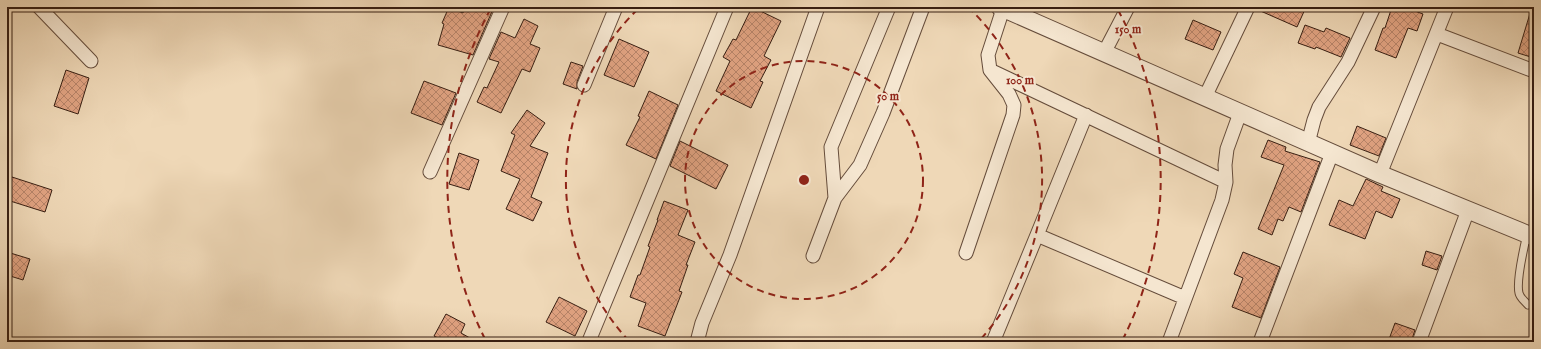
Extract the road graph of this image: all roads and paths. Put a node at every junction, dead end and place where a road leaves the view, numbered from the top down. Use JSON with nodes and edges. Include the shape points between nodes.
{"nodes":[{"id":1,"x":38,"y":7,"type":"edge"},
{"id":2,"x":502,"y":7,"type":"edge"},
{"id":3,"x":616,"y":7,"type":"edge"},
{"id":4,"x":727,"y":7,"type":"edge"},
{"id":5,"x":818,"y":7,"type":"edge"},
{"id":6,"x":889,"y":7,"type":"edge"},
{"id":7,"x":923,"y":7,"type":"edge"},
{"id":8,"x":1128,"y":7,"type":"edge"},
{"id":9,"x":1248,"y":7,"type":"edge"},
{"id":10,"x":1374,"y":7,"type":"edge"},
{"id":11,"x":1447,"y":7,"type":"edge"},
{"id":12,"x":1002,"y":8,"type":"edge"},
{"id":13,"x":1022,"y":12,"type":"edge"},
{"id":14,"x":1437,"y":34,"type":"junction"},
{"id":15,"x":1104,"y":53,"type":"junction"},
{"id":16,"x":91,"y":61,"type":"dead end"},
{"id":17,"x":990,"y":70,"type":"junction"},
{"id":18,"x":1534,"y":71,"type":"edge"},
{"id":19,"x":584,"y":85,"type":"dead end"},
{"id":20,"x":1205,"y":97,"type":"junction"},
{"id":21,"x":1240,"y":113,"type":"junction"},
{"id":22,"x":1086,"y":116,"type":"junction"},
{"id":23,"x":1308,"y":143,"type":"junction"},
{"id":24,"x":1332,"y":153,"type":"junction"},
{"id":25,"x":430,"y":172,"type":"dead end"},
{"id":26,"x":1380,"y":174,"type":"junction"},
{"id":27,"x":1226,"y":182,"type":"junction"},
{"id":28,"x":835,"y":198,"type":"junction"},
{"id":29,"x":1468,"y":210,"type":"junction"},
{"id":30,"x":1038,"y":235,"type":"junction"},
{"id":31,"x":1531,"y":235,"type":"edge"},
{"id":32,"x":966,"y":253,"type":"dead end"},
{"id":33,"x":813,"y":256,"type":"dead end"},
{"id":34,"x":1185,"y":298,"type":"junction"},
{"id":35,"x":1528,"y":305,"type":"dead end"},
{"id":36,"x":589,"y":341,"type":"dead end"},
{"id":37,"x":697,"y":342,"type":"edge"},
{"id":38,"x":993,"y":342,"type":"edge"},
{"id":39,"x":1168,"y":342,"type":"edge"},
{"id":40,"x":1260,"y":342,"type":"edge"},
{"id":41,"x":1419,"y":342,"type":"edge"}],
"edges":[{"from":1,"to":16,"type":"street"},
{"from":2,"to":25,"type":"street"},
{"from":3,"to":19,"type":"street"},
{"from":4,"to":36,"type":"street"},
{"from":5,"to":37,"type":"street"},
{"from":6,"to":28,"type":"street","via":[[831,147]]},
{"from":7,"to":28,"type":"street","via":[[883,113],[860,165]]},
{"from":8,"to":15,"type":"street"},
{"from":9,"to":20,"type":"street"},
{"from":10,"to":23,"type":"street","via":[[1348,62],[1319,107]]},
{"from":11,"to":14,"type":"street"},
{"from":12,"to":13,"type":"street"},
{"from":12,"to":17,"type":"street","via":[[988,55]]},
{"from":13,"to":15,"type":"street"},
{"from":14,"to":18,"type":"street"},
{"from":14,"to":26,"type":"street"},
{"from":15,"to":20,"type":"street"},
{"from":17,"to":22,"type":"street"},
{"from":17,"to":32,"type":"street","via":[[1009,94],[1014,105],[1013,115]]},
{"from":20,"to":21,"type":"street"},
{"from":21,"to":23,"type":"street"},
{"from":21,"to":27,"type":"street","via":[[1227,149]]},
{"from":22,"to":27,"type":"street"},
{"from":22,"to":30,"type":"street"},
{"from":23,"to":24,"type":"street"},
{"from":24,"to":26,"type":"street"},
{"from":24,"to":40,"type":"street"},
{"from":26,"to":29,"type":"street"},
{"from":27,"to":34,"type":"street","via":[[1222,200]]},
{"from":28,"to":33,"type":"street"},
{"from":29,"to":31,"type":"street"},
{"from":29,"to":41,"type":"street"},
{"from":30,"to":34,"type":"street"},
{"from":30,"to":38,"type":"street"},
{"from":31,"to":35,"type":"lane","via":[[1522,256],[1519,290]]},
{"from":34,"to":39,"type":"street"}]}
